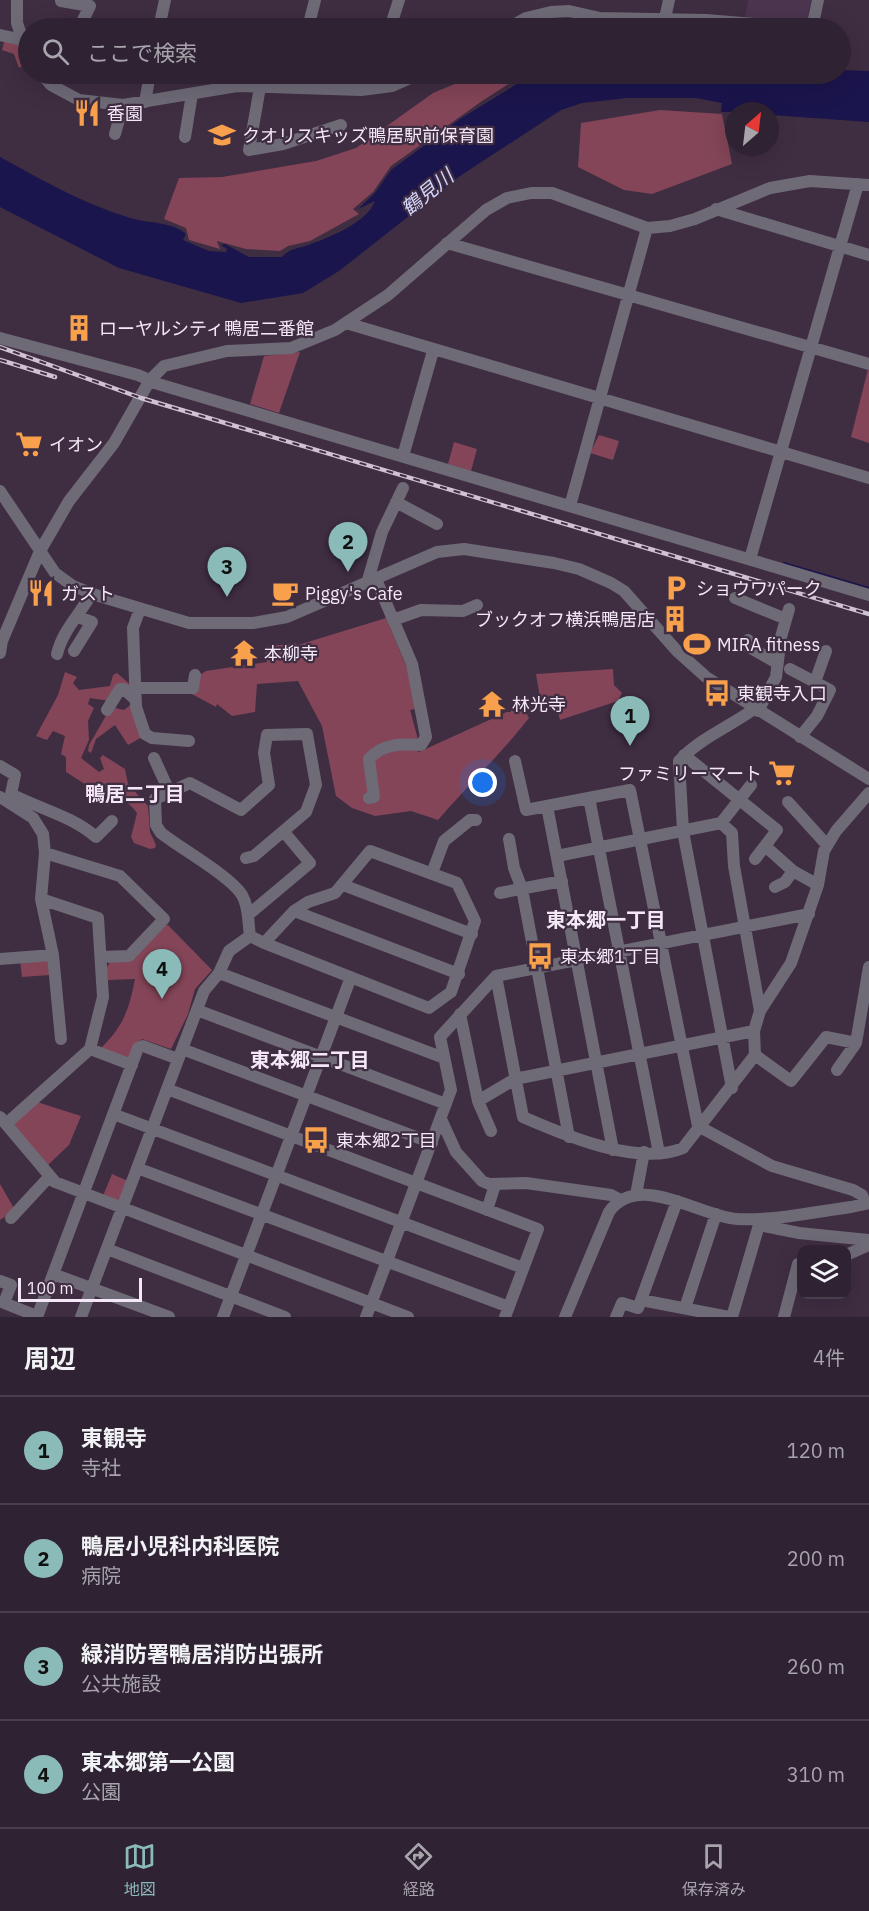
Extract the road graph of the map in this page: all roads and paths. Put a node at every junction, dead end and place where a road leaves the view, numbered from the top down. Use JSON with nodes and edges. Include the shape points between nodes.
{"nodes":[{"id":1,"x":165,"y":0,"type":"edge"},
{"id":2,"x":315,"y":0,"type":"edge"},
{"id":3,"x":399,"y":0,"type":"edge"},
{"id":4,"x":669,"y":0,"type":"edge"},
{"id":5,"x":818,"y":0,"type":"edge"},
{"id":6,"x":61,"y":1,"type":"edge"},
{"id":7,"x":14,"y":3,"type":"edge"},
{"id":8,"x":87,"y":3,"type":"edge"},
{"id":9,"x":552,"y":6,"type":"edge"},
{"id":10,"x":84,"y":18,"type":"edge"},
{"id":11,"x":161,"y":18,"type":"edge"},
{"id":12,"x":310,"y":18,"type":"edge"},
{"id":13,"x":393,"y":18,"type":"edge"},
{"id":14,"x":526,"y":18,"type":"edge"},
{"id":15,"x":665,"y":18,"type":"joint"},
{"id":16,"x":814,"y":18,"type":"edge"},
{"id":17,"x":18,"y":19,"type":"edge"},
{"id":18,"x":0,"y":35,"type":"edge"},
{"id":19,"x":18,"y":39,"type":"edge"},
{"id":20,"x":148,"y":84,"type":"edge"},
{"id":21,"x":372,"y":84,"type":"edge"},
{"id":22,"x":396,"y":84,"type":"edge"},
{"id":23,"x":54,"y":86,"type":"edge"},
{"id":24,"x":296,"y":86,"type":"joint"},
{"id":25,"x":260,"y":87,"type":"junction"},
{"id":26,"x":371,"y":88,"type":"junction"},
{"id":27,"x":192,"y":94,"type":"junction"},
{"id":28,"x":145,"y":102,"type":"junction"},
{"id":29,"x":123,"y":105,"type":"junction"},
{"id":30,"x":342,"y":124,"type":"dead end"},
{"id":31,"x":116,"y":134,"type":"dead end"},
{"id":32,"x":185,"y":137,"type":"dead end"},
{"id":33,"x":864,"y":184,"type":"edge"},
{"id":34,"x":717,"y":209,"type":"junction"},
{"id":35,"x":646,"y":228,"type":"junction"},
{"id":36,"x":447,"y":243,"type":"junction"},
{"id":37,"x":840,"y":246,"type":"junction"},
{"id":38,"x":869,"y":255,"type":"edge"},
{"id":39,"x":629,"y":295,"type":"junction"},
{"id":40,"x":346,"y":323,"type":"junction"},
{"id":41,"x":0,"y":338,"type":"edge"},
{"id":42,"x":811,"y":347,"type":"junction"},
{"id":43,"x":433,"y":351,"type":"junction"},
{"id":44,"x":869,"y":364,"type":"edge"},
{"id":45,"x":150,"y":380,"type":"junction"},
{"id":46,"x":601,"y":399,"type":"junction"},
{"id":47,"x":781,"y":453,"type":"junction"},
{"id":48,"x":404,"y":454,"type":"junction"},
{"id":49,"x":869,"y":478,"type":"edge"},
{"id":50,"x":403,"y":488,"type":"dead end"},
{"id":51,"x":0,"y":491,"type":"edge"},
{"id":52,"x":396,"y":502,"type":"junction"},
{"id":53,"x":571,"y":503,"type":"junction"},
{"id":54,"x":437,"y":524,"type":"dead end"},
{"id":55,"x":40,"y":551,"type":"junction"},
{"id":56,"x":751,"y":556,"type":"junction"},
{"id":57,"x":372,"y":578,"type":"junction"},
{"id":58,"x":92,"y":593,"type":"junction"},
{"id":59,"x":869,"y":595,"type":"edge"},
{"id":60,"x":735,"y":598,"type":"dead end"},
{"id":61,"x":477,"y":605,"type":"dead end"},
{"id":62,"x":140,"y":609,"type":"junction"},
{"id":63,"x":78,"y":617,"type":"junction"},
{"id":64,"x":393,"y":620,"type":"junction"},
{"id":65,"x":748,"y":640,"type":"dead end"},
{"id":66,"x":74,"y":651,"type":"dead end"},
{"id":67,"x":826,"y":651,"type":"dead end"},
{"id":68,"x":0,"y":653,"type":"edge"},
{"id":69,"x":57,"y":654,"type":"dead end"},
{"id":70,"x":777,"y":663,"type":"junction"},
{"id":71,"x":790,"y":669,"type":"dead end"},
{"id":72,"x":195,"y":675,"type":"dead end"},
{"id":73,"x":815,"y":682,"type":"junction"},
{"id":74,"x":136,"y":694,"type":"junction"},
{"id":75,"x":107,"y":710,"type":"dead end"},
{"id":76,"x":756,"y":710,"type":"junction"},
{"id":77,"x":800,"y":737,"type":"junction"},
{"id":78,"x":189,"y":741,"type":"dead end"},
{"id":79,"x":684,"y":755,"type":"junction"},
{"id":80,"x":154,"y":758,"type":"dead end"},
{"id":81,"x":515,"y":761,"type":"dead end"},
{"id":82,"x":0,"y":766,"type":"edge"},
{"id":83,"x":869,"y":779,"type":"edge"},
{"id":84,"x":751,"y":784,"type":"dead end"},
{"id":85,"x":169,"y":791,"type":"junction"},
{"id":86,"x":869,"y":793,"type":"edge"},
{"id":87,"x":0,"y":797,"type":"edge"},
{"id":88,"x":369,"y":798,"type":"dead end"},
{"id":89,"x":589,"y":798,"type":"junction"},
{"id":90,"x":739,"y":801,"type":"junction"},
{"id":91,"x":788,"y":802,"type":"dead end"},
{"id":92,"x":547,"y":806,"type":"junction"},
{"id":93,"x":476,"y":820,"type":"dead end"},
{"id":94,"x":112,"y":821,"type":"dead end"},
{"id":95,"x":721,"y":823,"type":"junction"},
{"id":96,"x":683,"y":831,"type":"junction"},
{"id":97,"x":284,"y":832,"type":"junction"},
{"id":98,"x":509,"y":839,"type":"dead end"},
{"id":99,"x":639,"y":839,"type":"junction"},
{"id":100,"x":827,"y":845,"type":"junction"},
{"id":101,"x":765,"y":846,"type":"junction"},
{"id":102,"x":598,"y":848,"type":"junction"},
{"id":103,"x":45,"y":853,"type":"junction"},
{"id":104,"x":557,"y":856,"type":"junction"},
{"id":105,"x":246,"y":858,"type":"dead end"},
{"id":106,"x":755,"y":859,"type":"dead end"},
{"id":107,"x":793,"y":871,"type":"junction"},
{"id":108,"x":432,"y":873,"type":"junction"},
{"id":109,"x":562,"y":881,"type":"junction"},
{"id":110,"x":343,"y":885,"type":"junction"},
{"id":111,"x":818,"y":885,"type":"junction"},
{"id":112,"x":775,"y":887,"type":"dead end"},
{"id":113,"x":522,"y":889,"type":"junction"},
{"id":114,"x":500,"y":893,"type":"dead end"},
{"id":115,"x":41,"y":899,"type":"junction"},
{"id":116,"x":294,"y":911,"type":"junction"},
{"id":117,"x":809,"y":914,"type":"junction"},
{"id":118,"x":248,"y":915,"type":"junction"},
{"id":119,"x":744,"y":926,"type":"junction"},
{"id":120,"x":472,"y":934,"type":"junction"},
{"id":121,"x":703,"y":934,"type":"junction"},
{"id":122,"x":250,"y":936,"type":"junction"},
{"id":123,"x":661,"y":942,"type":"junction"},
{"id":124,"x":264,"y":944,"type":"junction"},
{"id":125,"x":619,"y":951,"type":"junction"},
{"id":126,"x":53,"y":955,"type":"junction"},
{"id":127,"x":102,"y":957,"type":"junction"},
{"id":128,"x":0,"y":959,"type":"edge"},
{"id":129,"x":578,"y":960,"type":"junction"},
{"id":130,"x":869,"y":967,"type":"edge"},
{"id":131,"x":536,"y":968,"type":"junction"},
{"id":132,"x":219,"y":973,"type":"junction"},
{"id":133,"x":459,"y":974,"type":"junction"},
{"id":134,"x":496,"y":976,"type":"junction"},
{"id":135,"x":351,"y":977,"type":"junction"},
{"id":136,"x":197,"y":1010,"type":"junction"},
{"id":137,"x":760,"y":1011,"type":"junction"},
{"id":138,"x":460,"y":1014,"type":"junction"},
{"id":139,"x":336,"y":1016,"type":"junction"},
{"id":140,"x":754,"y":1031,"type":"junction"},
{"id":141,"x":722,"y":1038,"type":"junction"},
{"id":142,"x":61,"y":1039,"type":"dead end"},
{"id":143,"x":856,"y":1043,"type":"junction"},
{"id":144,"x":683,"y":1046,"type":"junction"},
{"id":145,"x":90,"y":1049,"type":"junction"},
{"id":146,"x":180,"y":1054,"type":"junction"},
{"id":147,"x":640,"y":1054,"type":"junction"},
{"id":148,"x":754,"y":1055,"type":"junction"},
{"id":149,"x":321,"y":1057,"type":"junction"},
{"id":150,"x":444,"y":1058,"type":"junction"},
{"id":151,"x":597,"y":1064,"type":"junction"},
{"id":152,"x":132,"y":1065,"type":"junction"},
{"id":153,"x":837,"y":1070,"type":"dead end"},
{"id":154,"x":556,"y":1071,"type":"junction"},
{"id":155,"x":515,"y":1079,"type":"junction"},
{"id":156,"x":732,"y":1088,"type":"junction"},
{"id":157,"x":167,"y":1089,"type":"junction"},
{"id":158,"x":306,"y":1096,"type":"junction"},
{"id":159,"x":478,"y":1101,"type":"junction"},
{"id":160,"x":446,"y":1104,"type":"junction"},
{"id":161,"x":113,"y":1114,"type":"junction"},
{"id":162,"x":441,"y":1119,"type":"junction"},
{"id":163,"x":3,"y":1121,"type":"edge"},
{"id":164,"x":698,"y":1125,"type":"junction"},
{"id":165,"x":152,"y":1129,"type":"junction"},
{"id":166,"x":491,"y":1131,"type":"dead end"},
{"id":167,"x":291,"y":1136,"type":"junction"},
{"id":168,"x":569,"y":1137,"type":"junction"},
{"id":169,"x":432,"y":1143,"type":"junction"},
{"id":170,"x":613,"y":1150,"type":"junction"},
{"id":171,"x":644,"y":1152,"type":"junction"},
{"id":172,"x":659,"y":1153,"type":"junction"},
{"id":173,"x":138,"y":1168,"type":"junction"},
{"id":174,"x":50,"y":1176,"type":"junction"},
{"id":175,"x":276,"y":1176,"type":"junction"},
{"id":176,"x":417,"y":1183,"type":"junction"},
{"id":177,"x":495,"y":1185,"type":"junction"},
{"id":178,"x":83,"y":1194,"type":"junction"},
{"id":179,"x":636,"y":1195,"type":"junction"},
{"id":180,"x":619,"y":1200,"type":"junction"},
{"id":181,"x":676,"y":1202,"type":"junction"},
{"id":182,"x":867,"y":1204,"type":"edge"},
{"id":183,"x":122,"y":1208,"type":"junction"},
{"id":184,"x":487,"y":1210,"type":"junction"},
{"id":185,"x":716,"y":1214,"type":"junction"},
{"id":186,"x":261,"y":1215,"type":"junction"},
{"id":187,"x":11,"y":1218,"type":"dead end"},
{"id":188,"x":758,"y":1222,"type":"junction"},
{"id":189,"x":402,"y":1223,"type":"junction"},
{"id":190,"x":869,"y":1240,"type":"edge"},
{"id":191,"x":869,"y":1245,"type":"edge"},
{"id":192,"x":106,"y":1249,"type":"junction"},
{"id":193,"x":851,"y":1253,"type":"edge"},
{"id":194,"x":246,"y":1256,"type":"junction"},
{"id":195,"x":387,"y":1262,"type":"junction"},
{"id":196,"x":523,"y":1268,"type":"junction"},
{"id":197,"x":53,"y":1274,"type":"junction"},
{"id":198,"x":0,"y":1281,"type":"edge"},
{"id":199,"x":797,"y":1284,"type":"edge"},
{"id":200,"x":92,"y":1288,"type":"junction"},
{"id":201,"x":230,"y":1296,"type":"junction"},
{"id":202,"x":641,"y":1300,"type":"junction"},
{"id":203,"x":371,"y":1303,"type":"junction"},
{"id":204,"x":685,"y":1308,"type":"junction"},
{"id":205,"x":507,"y":1312,"type":"edge"},
{"id":206,"x":37,"y":1316,"type":"edge"},
{"id":207,"x":81,"y":1317,"type":"edge"},
{"id":208,"x":169,"y":1317,"type":"edge"},
{"id":209,"x":223,"y":1317,"type":"edge"},
{"id":210,"x":285,"y":1317,"type":"edge"},
{"id":211,"x":366,"y":1317,"type":"edge"},
{"id":212,"x":408,"y":1317,"type":"edge"},
{"id":213,"x":565,"y":1317,"type":"edge"},
{"id":214,"x":616,"y":1317,"type":"edge"},
{"id":215,"x":731,"y":1317,"type":"edge"},
{"id":216,"x":784,"y":1317,"type":"edge"}],
"edges":[{"from":1,"to":11,"type":"street"},
{"from":2,"to":12,"type":"street"},
{"from":3,"to":13,"type":"street"},
{"from":4,"to":15,"type":"street"},
{"from":5,"to":16,"type":"street"},
{"from":6,"to":8,"type":"street"},
{"from":7,"to":17,"type":"street"},
{"from":8,"to":10,"type":"street","via":[[90,6]]},
{"from":9,"to":14,"type":"street"},
{"from":9,"to":15,"type":"street","via":[[600,18]]},
{"from":18,"to":19,"type":"street"},
{"from":20,"to":28,"type":"street"},
{"from":21,"to":26,"type":"street"},
{"from":22,"to":26,"type":"street"},
{"from":23,"to":29,"type":"street","via":[[79,100]]},
{"from":24,"to":25,"type":"street"},
{"from":24,"to":26,"type":"street"},
{"from":25,"to":27,"type":"street","via":[[237,86]]},
{"from":25,"to":30,"type":"street","via":[[249,150],[283,144]]},
{"from":27,"to":28,"type":"street"},
{"from":27,"to":32,"type":"street"},
{"from":28,"to":29,"type":"street"},
{"from":29,"to":31,"type":"street"},
{"from":33,"to":34,"type":"street","via":[[810,181],[770,188]]},
{"from":33,"to":37,"type":"street"},
{"from":34,"to":35,"type":"street","via":[[670,226]]},
{"from":34,"to":37,"type":"street"},
{"from":35,"to":36,"type":"street","via":[[552,192],[531,192],[507,198],[486,210]]},
{"from":35,"to":39,"type":"street"},
{"from":36,"to":39,"type":"street"},
{"from":36,"to":40,"type":"street","via":[[388,295]]},
{"from":37,"to":38,"type":"street"},
{"from":37,"to":42,"type":"street"},
{"from":39,"to":42,"type":"street"},
{"from":39,"to":46,"type":"street"},
{"from":40,"to":43,"type":"street"},
{"from":40,"to":45,"type":"street","via":[[291,348],[191,357],[164,366]]},
{"from":41,"to":45,"type":"street"},
{"from":42,"to":44,"type":"street"},
{"from":42,"to":47,"type":"street"},
{"from":43,"to":46,"type":"street"},
{"from":43,"to":48,"type":"street"},
{"from":45,"to":48,"type":"street"},
{"from":45,"to":55,"type":"street","via":[[125,427],[78,488]]},
{"from":46,"to":47,"type":"street"},
{"from":46,"to":53,"type":"street"},
{"from":47,"to":49,"type":"street"},
{"from":47,"to":56,"type":"street"},
{"from":48,"to":53,"type":"street"},
{"from":50,"to":52,"type":"street"},
{"from":51,"to":55,"type":"street"},
{"from":52,"to":54,"type":"street"},
{"from":52,"to":57,"type":"street","via":[[382,532]]},
{"from":53,"to":56,"type":"street"},
{"from":55,"to":58,"type":"street","via":[[55,573]]},
{"from":55,"to":68,"type":"street","via":[[4,634]]},
{"from":56,"to":59,"type":"street"},
{"from":57,"to":62,"type":"street","via":[[287,617],[253,624],[189,623]]},
{"from":57,"to":64,"type":"street"},
{"from":57,"to":76,"type":"street","via":[[437,552],[465,549],[579,569],[624,591],[677,651]]},
{"from":58,"to":62,"type":"street"},
{"from":58,"to":63,"type":"street"},
{"from":60,"to":70,"type":"street","via":[[787,614]]},
{"from":61,"to":64,"type":"street","via":[[456,612],[421,610]]},
{"from":62,"to":74,"type":"street","via":[[133,628]]},
{"from":63,"to":66,"type":"street","via":[[92,622]]},
{"from":63,"to":69,"type":"street","via":[[66,629]]},
{"from":64,"to":88,"type":"street","via":[[412,664],[426,737],[421,745],[393,745],[375,752],[369,759],[374,796]]},
{"from":65,"to":70,"type":"street","via":[[749,647]]},
{"from":67,"to":73,"type":"street"},
{"from":70,"to":76,"type":"street","via":[[776,677]]},
{"from":71,"to":73,"type":"street"},
{"from":72,"to":74,"type":"street","via":[[193,688]]},
{"from":73,"to":77,"type":"street","via":[[830,690],[817,716]]},
{"from":74,"to":75,"type":"street","via":[[120,689]]},
{"from":74,"to":78,"type":"street","via":[[145,734]]},
{"from":76,"to":77,"type":"street"},
{"from":76,"to":79,"type":"street"},
{"from":77,"to":83,"type":"street"},
{"from":79,"to":90,"type":"street"},
{"from":79,"to":96,"type":"street","via":[[679,761]]},
{"from":80,"to":85,"type":"street"},
{"from":81,"to":92,"type":"street","via":[[526,810]]},
{"from":82,"to":94,"type":"street","via":[[15,775],[12,794],[80,824],[96,837]]},
{"from":84,"to":90,"type":"street"},
{"from":85,"to":97,"type":"street","via":[[190,783],[241,810],[269,785],[264,753],[267,735],[307,734],[316,785],[306,812]]},
{"from":85,"to":118,"type":"street","via":[[155,799],[156,825],[161,833],[230,883],[241,894]]},
{"from":86,"to":100,"type":"street"},
{"from":87,"to":103,"type":"street","via":[[40,826]]},
{"from":89,"to":92,"type":"street"},
{"from":89,"to":99,"type":"street","via":[[630,790]]},
{"from":89,"to":102,"type":"street"},
{"from":90,"to":95,"type":"street"},
{"from":90,"to":101,"type":"street","via":[[777,831]]},
{"from":91,"to":100,"type":"street"},
{"from":92,"to":104,"type":"street"},
{"from":93,"to":108,"type":"street","via":[[470,820],[444,841]]},
{"from":95,"to":96,"type":"street"},
{"from":95,"to":119,"type":"street","via":[[732,833]]},
{"from":96,"to":99,"type":"street"},
{"from":96,"to":121,"type":"street"},
{"from":97,"to":105,"type":"street"},
{"from":97,"to":118,"type":"street","via":[[310,863]]},
{"from":98,"to":113,"type":"street"},
{"from":99,"to":102,"type":"street"},
{"from":99,"to":123,"type":"street"},
{"from":100,"to":111,"type":"street"},
{"from":101,"to":106,"type":"street"},
{"from":101,"to":107,"type":"street"},
{"from":102,"to":104,"type":"street"},
{"from":102,"to":125,"type":"street"},
{"from":103,"to":115,"type":"street"},
{"from":103,"to":127,"type":"street","via":[[120,876],[164,919],[129,956]]},
{"from":104,"to":109,"type":"street"},
{"from":107,"to":111,"type":"street"},
{"from":107,"to":112,"type":"street"},
{"from":108,"to":110,"type":"street","via":[[370,851]]},
{"from":108,"to":120,"type":"street","via":[[457,883],[475,921]]},
{"from":109,"to":113,"type":"street"},
{"from":109,"to":129,"type":"street"},
{"from":110,"to":116,"type":"street","via":[[335,893]]},
{"from":110,"to":120,"type":"street"},
{"from":111,"to":117,"type":"street"},
{"from":113,"to":114,"type":"street"},
{"from":113,"to":131,"type":"street"},
{"from":115,"to":126,"type":"street"},
{"from":115,"to":127,"type":"street","via":[[98,918]]},
{"from":116,"to":124,"type":"street"},
{"from":116,"to":133,"type":"street"},
{"from":117,"to":119,"type":"street"},
{"from":117,"to":137,"type":"street","via":[[791,963]]},
{"from":118,"to":122,"type":"street"},
{"from":119,"to":121,"type":"street"},
{"from":119,"to":137,"type":"street"},
{"from":120,"to":133,"type":"street"},
{"from":121,"to":123,"type":"street"},
{"from":121,"to":141,"type":"street"},
{"from":122,"to":124,"type":"street"},
{"from":122,"to":132,"type":"street","via":[[229,951]]},
{"from":123,"to":125,"type":"street"},
{"from":123,"to":144,"type":"street"},
{"from":124,"to":135,"type":"street"},
{"from":125,"to":129,"type":"street"},
{"from":125,"to":147,"type":"street"},
{"from":126,"to":128,"type":"street"},
{"from":126,"to":142,"type":"street"},
{"from":127,"to":145,"type":"street","via":[[103,997]]},
{"from":129,"to":131,"type":"street"},
{"from":129,"to":151,"type":"street"},
{"from":130,"to":143,"type":"street"},
{"from":131,"to":134,"type":"street"},
{"from":131,"to":154,"type":"street"},
{"from":132,"to":136,"type":"street","via":[[204,991]]},
{"from":132,"to":139,"type":"street"},
{"from":133,"to":135,"type":"street","via":[[452,992],[429,1008]]},
{"from":134,"to":138,"type":"street"},
{"from":134,"to":155,"type":"street"},
{"from":135,"to":139,"type":"street"},
{"from":136,"to":146,"type":"street"},
{"from":136,"to":149,"type":"street"},
{"from":137,"to":140,"type":"street"},
{"from":138,"to":150,"type":"street","via":[[440,1037]]},
{"from":138,"to":159,"type":"street"},
{"from":139,"to":149,"type":"street"},
{"from":139,"to":150,"type":"street"},
{"from":140,"to":141,"type":"street"},
{"from":140,"to":148,"type":"street"},
{"from":141,"to":144,"type":"street"},
{"from":141,"to":156,"type":"street"},
{"from":143,"to":148,"type":"street","via":[[826,1037],[791,1081]]},
{"from":143,"to":153,"type":"street"},
{"from":144,"to":147,"type":"street"},
{"from":144,"to":164,"type":"street"},
{"from":145,"to":152,"type":"street"},
{"from":145,"to":163,"type":"street"},
{"from":146,"to":152,"type":"street","via":[[143,1046],[138,1048]]},
{"from":146,"to":157,"type":"street"},
{"from":146,"to":158,"type":"street"},
{"from":147,"to":151,"type":"street"},
{"from":147,"to":172,"type":"street"},
{"from":148,"to":156,"type":"street"},
{"from":149,"to":158,"type":"street"},
{"from":149,"to":160,"type":"street"},
{"from":150,"to":160,"type":"street","via":[[451,1090]]},
{"from":151,"to":154,"type":"street"},
{"from":151,"to":170,"type":"street"},
{"from":152,"to":161,"type":"street"},
{"from":154,"to":155,"type":"street"},
{"from":154,"to":168,"type":"street"},
{"from":155,"to":159,"type":"street"},
{"from":155,"to":168,"type":"street","via":[[523,1117]]},
{"from":156,"to":164,"type":"street"},
{"from":157,"to":165,"type":"street"},
{"from":157,"to":167,"type":"street"},
{"from":158,"to":167,"type":"street"},
{"from":158,"to":169,"type":"street"},
{"from":159,"to":166,"type":"street"},
{"from":160,"to":162,"type":"street"},
{"from":161,"to":165,"type":"street"},
{"from":161,"to":178,"type":"street"},
{"from":162,"to":169,"type":"street"},
{"from":162,"to":177,"type":"street","via":[[456,1152],[482,1181]]},
{"from":163,"to":174,"type":"street"},
{"from":164,"to":172,"type":"street","via":[[683,1148]]},
{"from":164,"to":182,"type":"street","via":[[772,1166],[853,1190]]},
{"from":165,"to":173,"type":"street"},
{"from":165,"to":175,"type":"street"},
{"from":167,"to":175,"type":"street"},
{"from":167,"to":176,"type":"street"},
{"from":168,"to":170,"type":"street"},
{"from":169,"to":176,"type":"street"},
{"from":170,"to":171,"type":"street"},
{"from":171,"to":172,"type":"street"},
{"from":171,"to":179,"type":"street"},
{"from":173,"to":183,"type":"street"},
{"from":173,"to":186,"type":"street"},
{"from":174,"to":178,"type":"street"},
{"from":174,"to":187,"type":"street"},
{"from":175,"to":186,"type":"street"},
{"from":175,"to":189,"type":"street"},
{"from":176,"to":184,"type":"street"},
{"from":176,"to":189,"type":"street"},
{"from":177,"to":180,"type":"street","via":[[526,1183],[611,1195]]},
{"from":177,"to":184,"type":"street"},
{"from":178,"to":183,"type":"street"},
{"from":178,"to":197,"type":"street"},
{"from":179,"to":180,"type":"street"},
{"from":179,"to":181,"type":"street"},
{"from":180,"to":213,"type":"street","via":[[609,1212]]},
{"from":181,"to":185,"type":"street"},
{"from":181,"to":202,"type":"street"},
{"from":182,"to":188,"type":"street"},
{"from":183,"to":192,"type":"street"},
{"from":183,"to":194,"type":"street"},
{"from":184,"to":196,"type":"street","via":[[538,1229]]},
{"from":185,"to":188,"type":"street"},
{"from":185,"to":204,"type":"street"},
{"from":186,"to":194,"type":"street"},
{"from":186,"to":195,"type":"street"},
{"from":188,"to":190,"type":"street","via":[[799,1233]]},
{"from":188,"to":215,"type":"street"},
{"from":189,"to":195,"type":"street"},
{"from":189,"to":196,"type":"street"},
{"from":191,"to":193,"type":"street"},
{"from":192,"to":200,"type":"street"},
{"from":192,"to":201,"type":"street"},
{"from":194,"to":201,"type":"street"},
{"from":194,"to":203,"type":"street"},
{"from":195,"to":203,"type":"street"},
{"from":195,"to":205,"type":"street"},
{"from":196,"to":205,"type":"street"},
{"from":197,"to":200,"type":"street"},
{"from":197,"to":206,"type":"street"},
{"from":198,"to":206,"type":"street","via":[[11,1286],[4,1303]]},
{"from":199,"to":216,"type":"street"},
{"from":200,"to":207,"type":"street"},
{"from":200,"to":208,"type":"street"},
{"from":201,"to":209,"type":"street"},
{"from":201,"to":210,"type":"street"},
{"from":202,"to":204,"type":"street"},
{"from":202,"to":214,"type":"street","via":[[638,1308],[622,1303]]},
{"from":203,"to":211,"type":"street"},
{"from":203,"to":212,"type":"street"},
{"from":204,"to":215,"type":"street"}]}
